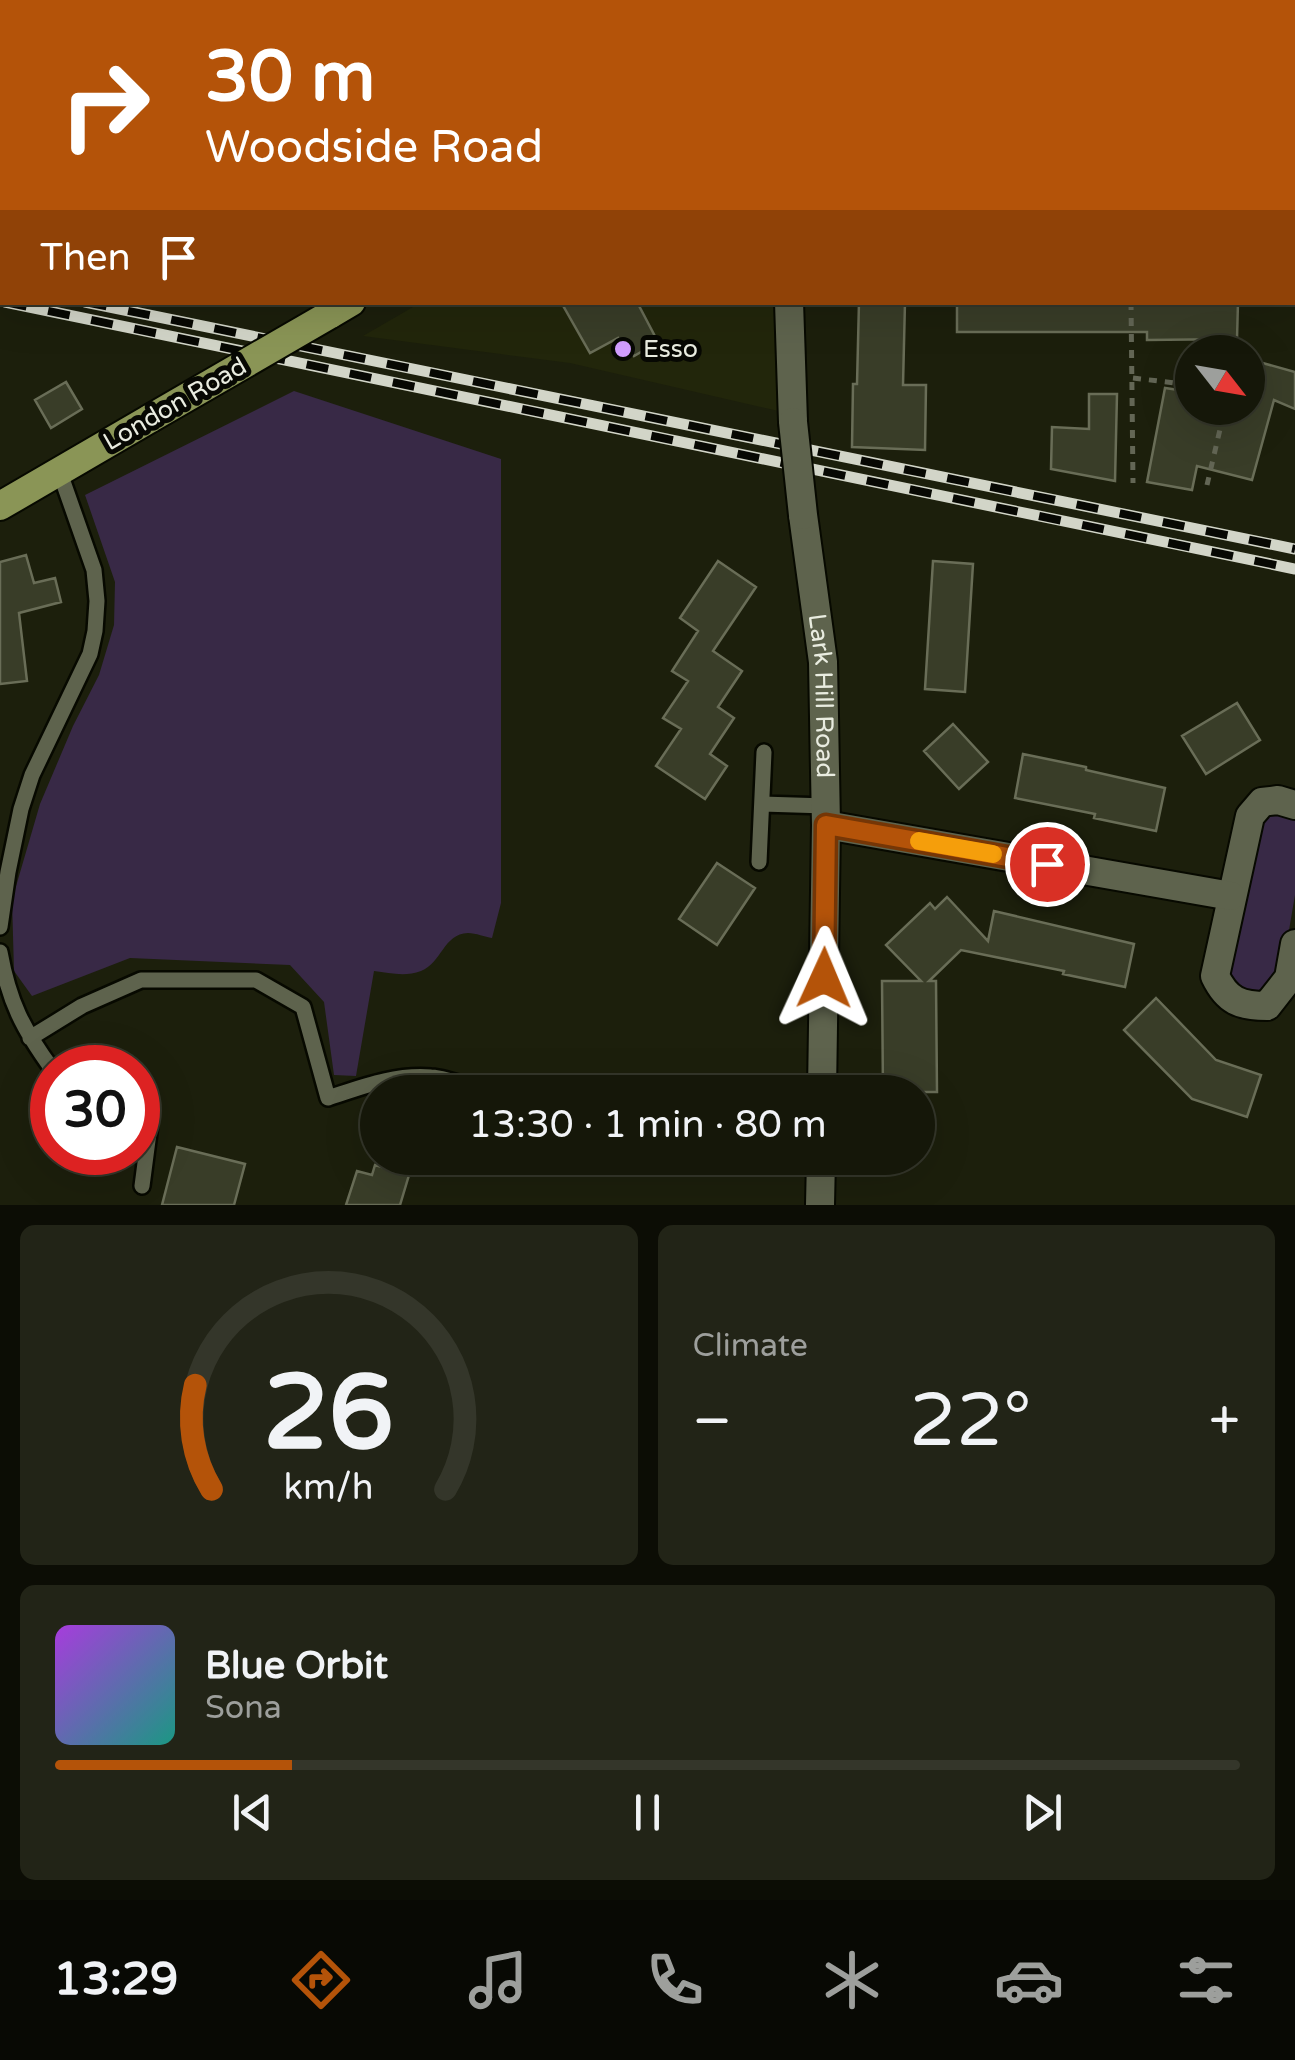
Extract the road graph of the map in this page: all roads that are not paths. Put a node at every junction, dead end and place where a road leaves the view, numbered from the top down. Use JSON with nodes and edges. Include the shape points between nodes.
{"nodes":[{"id":1,"x":789,"y":305,"type":"edge"},
{"id":2,"x":340,"y":309,"type":"edge"},
{"id":3,"x":60,"y":473,"type":"junction"},
{"id":4,"x":0,"y":506,"type":"edge"},
{"id":5,"x":764,"y":752,"type":"dead end"},
{"id":6,"x":762,"y":804,"type":"junction"},
{"id":7,"x":1295,"y":806,"type":"edge"},
{"id":8,"x":826,"y":816,"type":"junction"},
{"id":9,"x":759,"y":862,"type":"dead end"},
{"id":10,"x":1231,"y":896,"type":"junction"},
{"id":11,"x":0,"y":927,"type":"edge"},
{"id":12,"x":1295,"y":944,"type":"edge"},
{"id":13,"x":0,"y":952,"type":"edge"},
{"id":14,"x":30,"y":1038,"type":"junction"},
{"id":15,"x":35,"y":1045,"type":"edge"},
{"id":16,"x":822,"y":1075,"type":"edge"},
{"id":17,"x":360,"y":1088,"type":"edge"},
{"id":18,"x":143,"y":1175,"type":"edge"},
{"id":19,"x":820,"y":1175,"type":"edge"},
{"id":20,"x":142,"y":1186,"type":"dead end"},
{"id":21,"x":820,"y":1205,"type":"edge"}],
"edges":[{"from":1,"to":8,"type":"street","name":"Lark Hill Road","bridge":true,"via":[[793,422],[823,662]]},
{"from":2,"to":3,"type":"main road","name":"London Road","bridge":true},
{"from":3,"to":4,"type":"main road","name":"London Road"},
{"from":3,"to":11,"type":"lane","via":[[94,570],[95,632],[21,809]]},
{"from":5,"to":6,"type":"lane"},
{"from":6,"to":8,"type":"lane"},
{"from":6,"to":9,"type":"lane"},
{"from":7,"to":10,"type":"street","via":[[1262,802],[1250,816]]},
{"from":8,"to":10,"type":"street"},
{"from":8,"to":16,"type":"street","name":"Lark Hill Road"},
{"from":10,"to":12,"type":"street","via":[[1215,976],[1232,999],[1267,1006],[1289,978]]},
{"from":13,"to":14,"type":"lane","via":[[12,1004]]},
{"from":14,"to":15,"type":"lane"},
{"from":14,"to":17,"type":"lane","via":[[142,980],[256,980],[303,1007],[328,1098]]},
{"from":18,"to":20,"type":"lane"},
{"from":19,"to":21,"type":"street"}]}
